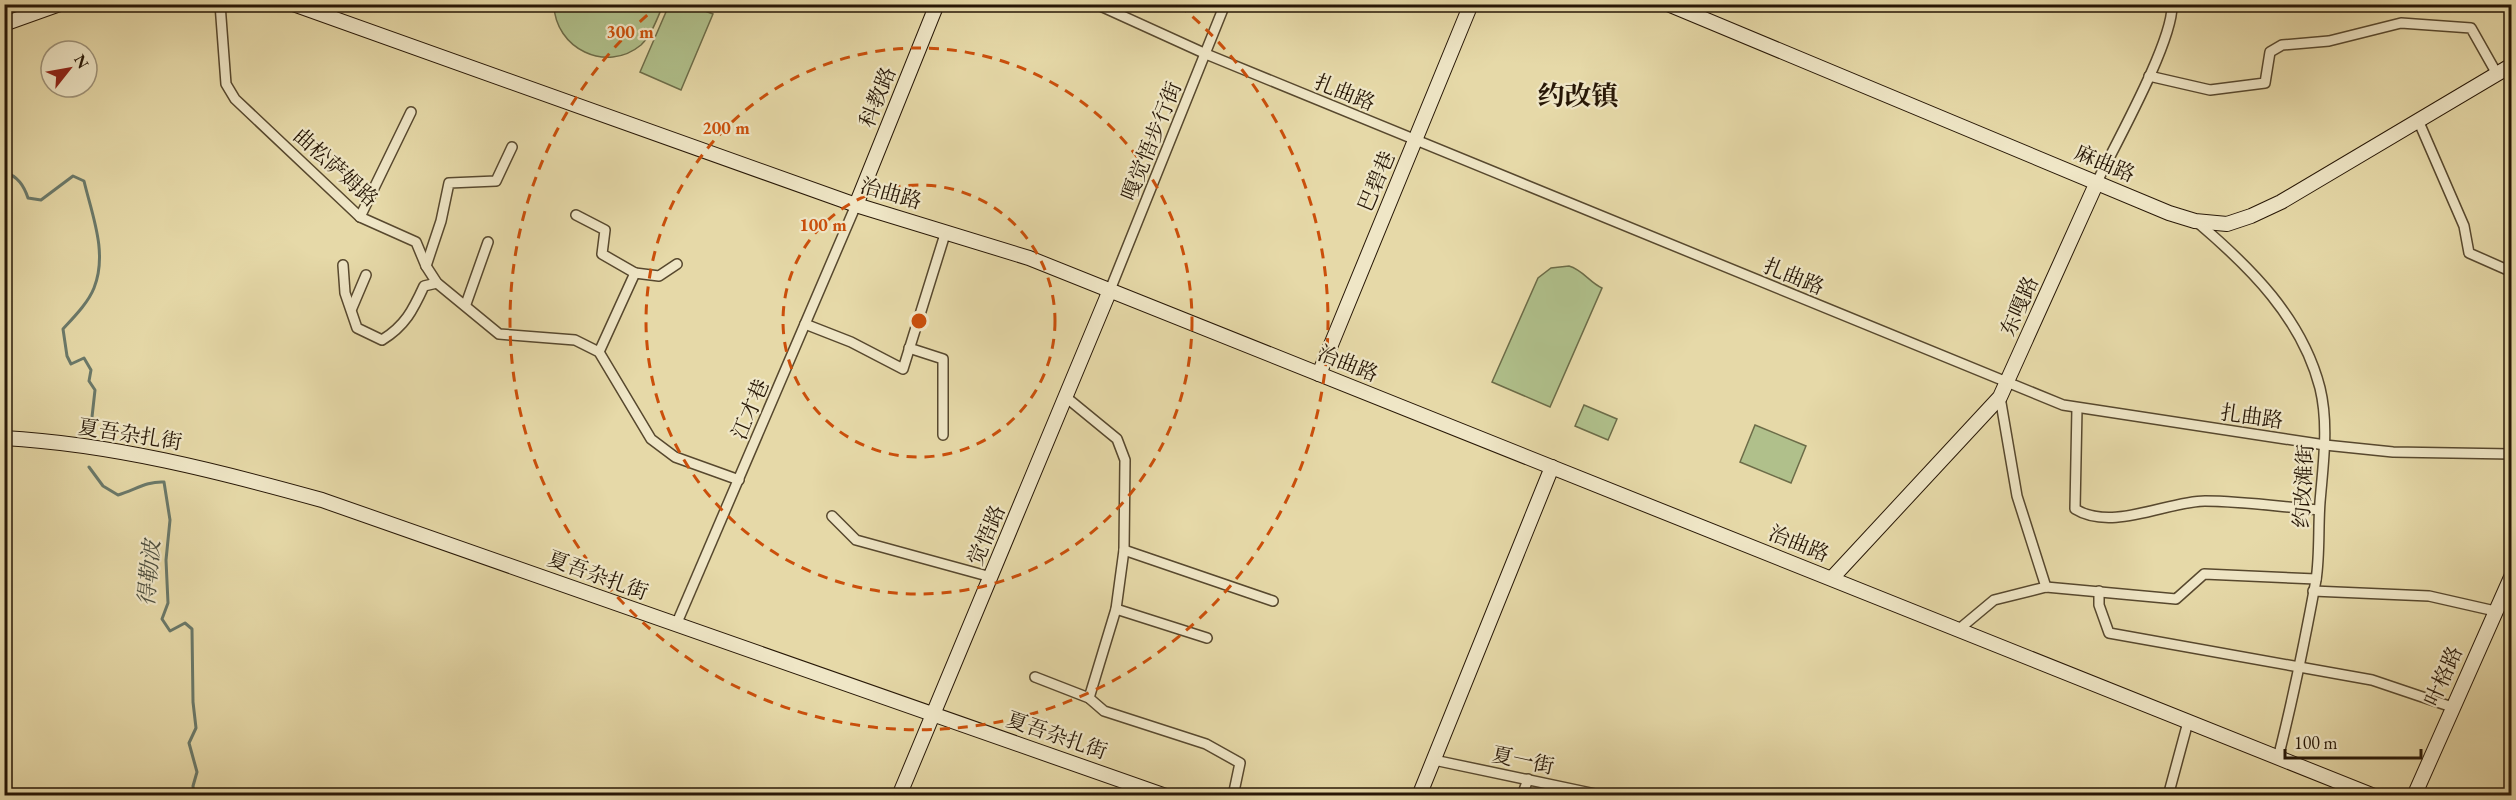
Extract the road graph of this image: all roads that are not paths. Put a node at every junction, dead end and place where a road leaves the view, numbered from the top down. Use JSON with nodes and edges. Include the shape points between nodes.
{"nodes":[{"id":1,"x":60,"y":4,"type":"edge"},
{"id":2,"x":220,"y":4,"type":"edge"},
{"id":3,"x":293,"y":4,"type":"edge"},
{"id":4,"x":937,"y":4,"type":"edge"},
{"id":5,"x":1095,"y":4,"type":"edge"},
{"id":6,"x":1226,"y":4,"type":"edge"},
{"id":7,"x":1471,"y":4,"type":"edge"},
{"id":8,"x":1668,"y":4,"type":"edge"},
{"id":9,"x":2172,"y":4,"type":"edge"},
{"id":10,"x":333,"y":11,"type":"edge"},
{"id":11,"x":4,"y":24,"type":"edge"},
{"id":12,"x":1206,"y":54,"type":"junction"},
{"id":13,"x":2511,"y":65,"type":"edge"},
{"id":14,"x":2497,"y":74,"type":"junction"},
{"id":15,"x":2149,"y":76,"type":"junction"},
{"id":16,"x":411,"y":112,"type":"dead end"},
{"id":17,"x":2418,"y":120,"type":"junction"},
{"id":18,"x":1416,"y":141,"type":"junction"},
{"id":19,"x":512,"y":147,"type":"dead end"},
{"id":20,"x":2097,"y":182,"type":"junction"},
{"id":21,"x":856,"y":206,"type":"junction"},
{"id":22,"x":576,"y":215,"type":"dead end"},
{"id":23,"x":360,"y":217,"type":"junction"},
{"id":24,"x":2195,"y":221,"type":"junction"},
{"id":25,"x":946,"y":231,"type":"junction"},
{"id":26,"x":488,"y":242,"type":"dead end"},
{"id":27,"x":677,"y":264,"type":"dead end"},
{"id":28,"x":343,"y":265,"type":"dead end"},
{"id":29,"x":426,"y":266,"type":"junction"},
{"id":30,"x":2511,"y":272,"type":"edge"},
{"id":31,"x":635,"y":273,"type":"junction"},
{"id":32,"x":366,"y":275,"type":"dead end"},
{"id":33,"x":437,"y":283,"type":"junction"},
{"id":34,"x":1110,"y":290,"type":"junction"},
{"id":35,"x":466,"y":304,"type":"dead end"},
{"id":36,"x":352,"y":308,"type":"dead end"},
{"id":37,"x":805,"y":324,"type":"junction"},
{"id":38,"x":909,"y":348,"type":"junction"},
{"id":39,"x":599,"y":352,"type":"junction"},
{"id":40,"x":1319,"y":374,"type":"junction"},
{"id":41,"x":2007,"y":383,"type":"junction"},
{"id":42,"x":2000,"y":397,"type":"junction"},
{"id":43,"x":1067,"y":398,"type":"junction"},
{"id":44,"x":2077,"y":408,"type":"junction"},
{"id":45,"x":943,"y":435,"type":"dead end"},
{"id":46,"x":4,"y":438,"type":"edge"},
{"id":47,"x":2325,"y":445,"type":"junction"},
{"id":48,"x":2511,"y":454,"type":"edge"},
{"id":49,"x":1552,"y":467,"type":"junction"},
{"id":50,"x":739,"y":480,"type":"junction"},
{"id":51,"x":2319,"y":510,"type":"junction"},
{"id":52,"x":832,"y":516,"type":"dead end"},
{"id":53,"x":1125,"y":550,"type":"junction"},
{"id":54,"x":2511,"y":575,"type":"edge"},
{"id":55,"x":991,"y":577,"type":"junction"},
{"id":56,"x":1832,"y":579,"type":"junction"},
{"id":57,"x":2316,"y":579,"type":"junction"},
{"id":58,"x":2046,"y":587,"type":"junction"},
{"id":59,"x":2099,"y":591,"type":"junction"},
{"id":60,"x":2313,"y":591,"type":"junction"},
{"id":61,"x":1273,"y":601,"type":"dead end"},
{"id":62,"x":1116,"y":609,"type":"junction"},
{"id":63,"x":2494,"y":611,"type":"junction"},
{"id":64,"x":676,"y":625,"type":"junction"},
{"id":65,"x":1959,"y":630,"type":"junction"},
{"id":66,"x":1208,"y":638,"type":"dead end"},
{"id":67,"x":2300,"y":669,"type":"junction"},
{"id":68,"x":1035,"y":677,"type":"dead end"},
{"id":69,"x":1089,"y":698,"type":"junction"},
{"id":70,"x":2452,"y":707,"type":"junction"},
{"id":71,"x":933,"y":714,"type":"junction"},
{"id":72,"x":2188,"y":722,"type":"junction"},
{"id":73,"x":2278,"y":758,"type":"junction"},
{"id":74,"x":1434,"y":760,"type":"junction"},
{"id":75,"x":1528,"y":779,"type":"junction"},
{"id":76,"x":899,"y":795,"type":"edge"},
{"id":77,"x":1167,"y":795,"type":"edge"},
{"id":78,"x":1233,"y":795,"type":"edge"},
{"id":79,"x":1419,"y":795,"type":"edge"},
{"id":80,"x":1522,"y":795,"type":"edge"},
{"id":81,"x":1605,"y":795,"type":"edge"},
{"id":82,"x":2168,"y":795,"type":"edge"},
{"id":83,"x":2374,"y":795,"type":"edge"},
{"id":84,"x":2414,"y":795,"type":"edge"}],
"edges":[{"from":1,"to":11,"type":"main road"},
{"from":2,"to":23,"type":"street","name":"曲松萨姆路","via":[[226,84],[235,99]]},
{"from":3,"to":10,"type":"main road","name":"治曲路"},
{"from":4,"to":21,"type":"main road","name":"科教路"},
{"from":5,"to":12,"type":"street","name":"扎曲路"},
{"from":6,"to":12,"type":"street","name":"嘎觉悟步行街"},
{"from":7,"to":18,"type":"main road","name":"巴碧巷"},
{"from":8,"to":20,"type":"main road","name":"麻曲路"},
{"from":9,"to":15,"type":"street","name":"东嘎路","via":[[2172,17]]},
{"from":10,"to":21,"type":"main road","name":"治曲路"},
{"from":12,"to":18,"type":"street","name":"扎曲路"},
{"from":12,"to":34,"type":"street","name":"嘎觉悟步行街"},
{"from":13,"to":14,"type":"main road","name":"麻曲路"},
{"from":14,"to":15,"type":"street","via":[[2471,28],[2401,23],[2329,41],[2282,45],[2270,52],[2265,83],[2210,90]]},
{"from":14,"to":17,"type":"main road","name":"麻曲路"},
{"from":15,"to":20,"type":"street","name":"东嘎路"},
{"from":16,"to":23,"type":"street"},
{"from":17,"to":24,"type":"main road","name":"麻曲路","via":[[2251,216],[2227,224]]},
{"from":17,"to":30,"type":"street","via":[[2464,226],[2469,253]]},
{"from":18,"to":40,"type":"main road","name":"巴碧巷"},
{"from":18,"to":41,"type":"street","name":"扎曲路"},
{"from":19,"to":29,"type":"street","via":[[496,181],[449,183]]},
{"from":20,"to":24,"type":"main road","name":"麻曲路"},
{"from":20,"to":41,"type":"main road","name":"东嘎路"},
{"from":21,"to":25,"type":"main road","name":"治曲路"},
{"from":21,"to":37,"type":"street","name":"江才巷"},
{"from":22,"to":31,"type":"street","via":[[605,230],[602,254]]},
{"from":23,"to":29,"type":"street","name":"曲松萨姆路","via":[[416,242]]},
{"from":24,"to":47,"type":"street","name":"约改滩街","via":[[2240,258],[2277,301],[2302,342],[2320,389]]},
{"from":25,"to":34,"type":"main road","name":"治曲路"},
{"from":25,"to":38,"type":"street"},
{"from":26,"to":35,"type":"street"},
{"from":27,"to":31,"type":"street","via":[[659,276]]},
{"from":28,"to":33,"type":"street","via":[[345,293],[357,328],[382,340],[410,316],[424,286]]},
{"from":29,"to":33,"type":"street","name":"曲松萨姆路"},
{"from":31,"to":39,"type":"street"},
{"from":32,"to":36,"type":"street"},
{"from":33,"to":39,"type":"street","name":"曲松萨姆路","via":[[500,334],[575,340]]},
{"from":34,"to":40,"type":"main road","name":"治曲路"},
{"from":34,"to":43,"type":"main road","name":"觉悟路"},
{"from":37,"to":38,"type":"street","via":[[903,369]]},
{"from":37,"to":50,"type":"street","name":"江才巷"},
{"from":38,"to":45,"type":"street","via":[[943,359]]},
{"from":39,"to":50,"type":"street","via":[[651,439],[675,457]]},
{"from":40,"to":49,"type":"main road","name":"治曲路"},
{"from":41,"to":42,"type":"main road","name":"东嘎路"},
{"from":41,"to":44,"type":"street","name":"扎曲路"},
{"from":42,"to":56,"type":"main road","name":"东嘎路"},
{"from":42,"to":58,"type":"street","via":[[2017,495]]},
{"from":43,"to":53,"type":"street","via":[[1117,439],[1125,460]]},
{"from":43,"to":55,"type":"main road","name":"觉悟路"},
{"from":44,"to":47,"type":"street","name":"扎曲路"},
{"from":44,"to":51,"type":"street","via":[[2075,509],[2084,514],[2131,516],[2203,501]]},
{"from":46,"to":64,"type":"main road","name":"夏吾杂扎街","via":[[207,468],[322,500]]},
{"from":47,"to":48,"type":"street","name":"扎曲路","via":[[2393,452]]},
{"from":47,"to":51,"type":"street","name":"约改滩街"},
{"from":49,"to":56,"type":"main road","name":"治曲路"},
{"from":49,"to":74,"type":"main road"},
{"from":50,"to":64,"type":"street","name":"江才巷"},
{"from":51,"to":57,"type":"street","name":"约改滩街"},
{"from":52,"to":55,"type":"street","via":[[855,540]]},
{"from":53,"to":61,"type":"street"},
{"from":53,"to":62,"type":"street"},
{"from":54,"to":63,"type":"main road","name":"叶格路"},
{"from":55,"to":71,"type":"main road","name":"觉悟路"},
{"from":56,"to":65,"type":"main road","name":"治曲路"},
{"from":57,"to":59,"type":"street","via":[[2204,574],[2176,599]]},
{"from":57,"to":60,"type":"street","name":"约改滩街"},
{"from":58,"to":59,"type":"street"},
{"from":58,"to":65,"type":"street","via":[[1994,600]]},
{"from":59,"to":67,"type":"street","via":[[2099,605],[2109,633]]},
{"from":60,"to":63,"type":"street","via":[[2429,596]]},
{"from":60,"to":67,"type":"street","name":"约改滩街"},
{"from":62,"to":66,"type":"street"},
{"from":62,"to":69,"type":"street"},
{"from":63,"to":70,"type":"main road","name":"叶格路"},
{"from":64,"to":71,"type":"main road","name":"夏吾杂扎街"},
{"from":65,"to":72,"type":"main road","name":"治曲路"},
{"from":67,"to":70,"type":"street","via":[[2372,680]]},
{"from":67,"to":73,"type":"street","name":"约改滩街"},
{"from":68,"to":69,"type":"street"},
{"from":69,"to":78,"type":"street","via":[[1104,711],[1206,744],[1240,763]]},
{"from":70,"to":84,"type":"main road","name":"叶格路"},
{"from":71,"to":76,"type":"main road","name":"觉悟路"},
{"from":71,"to":77,"type":"main road","name":"夏吾杂扎街"},
{"from":72,"to":73,"type":"main road","name":"治曲路"},
{"from":72,"to":82,"type":"street"},
{"from":73,"to":83,"type":"main road","name":"治曲路"},
{"from":74,"to":75,"type":"street","name":"夏一街"},
{"from":74,"to":79,"type":"main road"},
{"from":75,"to":80,"type":"street"},
{"from":75,"to":81,"type":"street","name":"夏一街"}]}
